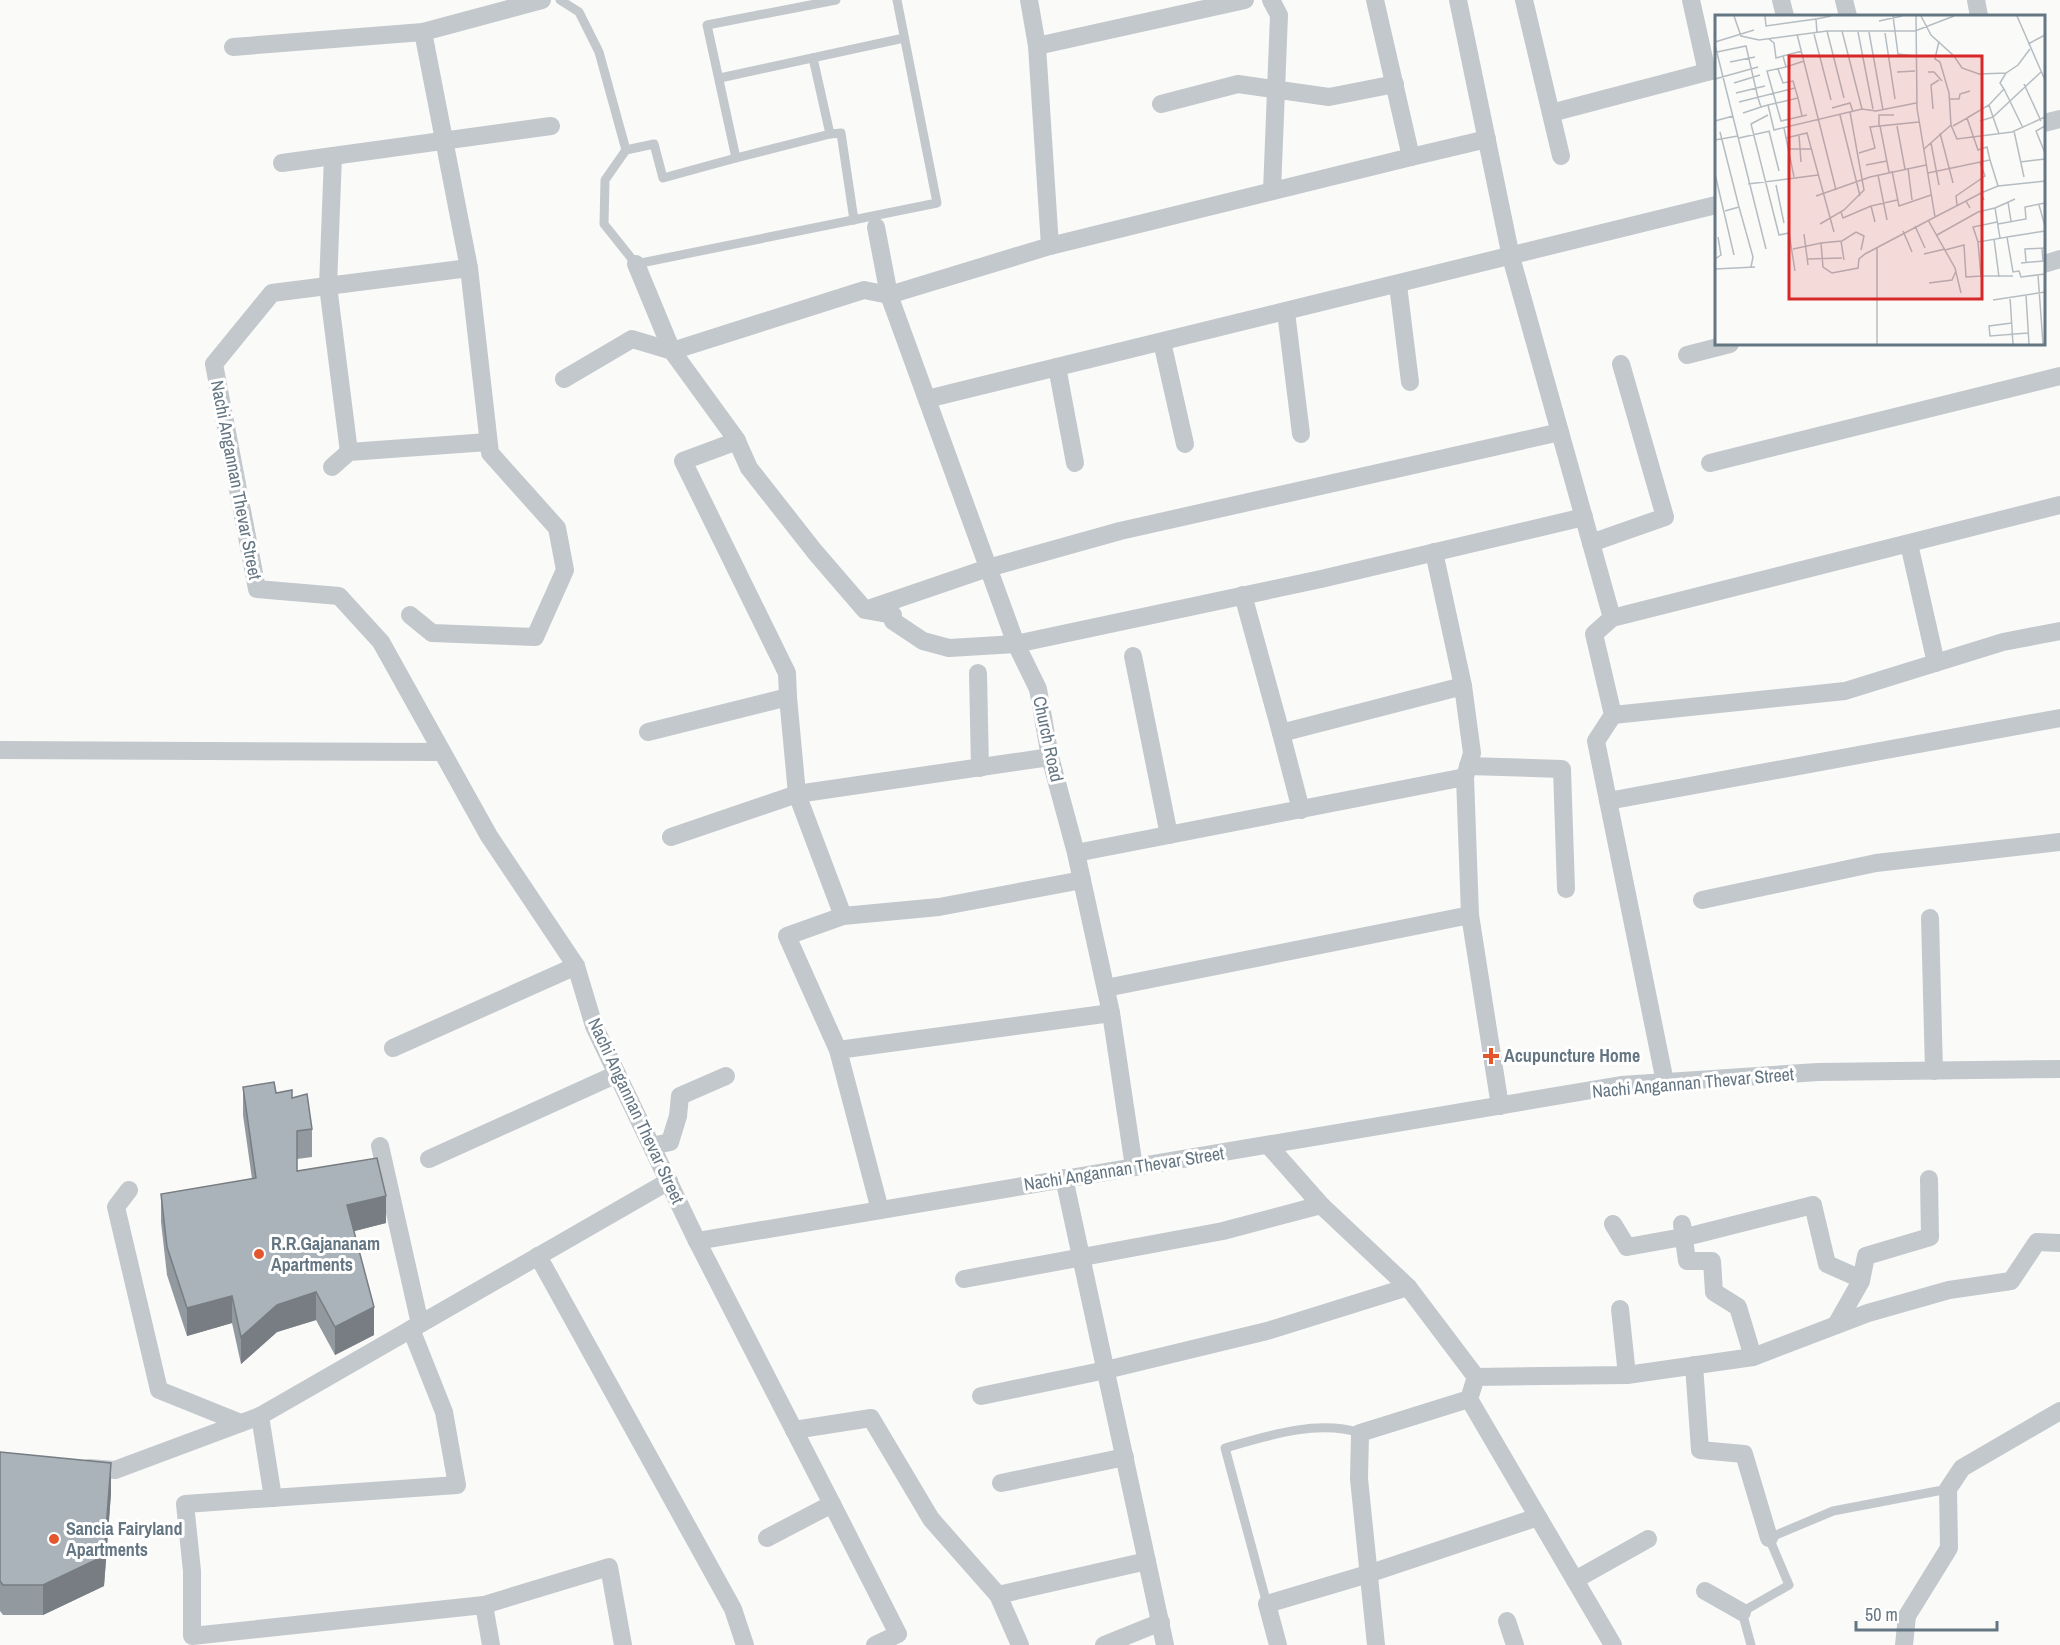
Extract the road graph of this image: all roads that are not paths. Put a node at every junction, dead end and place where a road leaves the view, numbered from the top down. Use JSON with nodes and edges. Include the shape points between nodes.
{"nodes":[{"id":1,"x":542,"y":0,"type":"edge"},
{"id":2,"x":560,"y":0,"type":"edge"},
{"id":3,"x":836,"y":0,"type":"edge"},
{"id":4,"x":897,"y":0,"type":"edge"},
{"id":5,"x":1029,"y":0,"type":"edge"},
{"id":6,"x":1245,"y":0,"type":"edge"},
{"id":7,"x":1271,"y":0,"type":"edge"},
{"id":8,"x":1375,"y":0,"type":"edge"},
{"id":9,"x":1458,"y":0,"type":"edge"},
{"id":10,"x":1524,"y":0,"type":"edge"},
{"id":11,"x":1691,"y":0,"type":"edge"},
{"id":12,"x":1781,"y":0,"type":"edge"},
{"id":13,"x":1844,"y":0,"type":"edge"},
{"id":14,"x":1976,"y":0,"type":"edge"},
{"id":15,"x":1785,"y":15,"type":"edge"},
{"id":16,"x":1848,"y":15,"type":"edge"},
{"id":17,"x":1979,"y":15,"type":"edge"},
{"id":18,"x":423,"y":32,"type":"junction"},
{"id":19,"x":904,"y":38,"type":"junction"},
{"id":20,"x":1037,"y":45,"type":"junction"},
{"id":21,"x":232,"y":47,"type":"dead end"},
{"id":22,"x":813,"y":58,"type":"junction"},
{"id":23,"x":1712,"y":71,"type":"edge"},
{"id":24,"x":720,"y":78,"type":"junction"},
{"id":25,"x":1395,"y":84,"type":"junction"},
{"id":26,"x":1275,"y":91,"type":"junction"},
{"id":27,"x":1161,"y":104,"type":"dead end"},
{"id":28,"x":1551,"y":113,"type":"junction"},
{"id":29,"x":2060,"y":119,"type":"edge"},
{"id":30,"x":2045,"y":123,"type":"edge"},
{"id":31,"x":550,"y":126,"type":"dead end"},
{"id":32,"x":830,"y":134,"type":"junction"},
{"id":33,"x":1487,"y":139,"type":"junction"},
{"id":34,"x":444,"y":141,"type":"junction"},
{"id":35,"x":626,"y":150,"type":"junction"},
{"id":36,"x":333,"y":156,"type":"junction"},
{"id":37,"x":1561,"y":156,"type":"dead end"},
{"id":38,"x":1411,"y":157,"type":"junction"},
{"id":39,"x":736,"y":158,"type":"junction"},
{"id":40,"x":282,"y":163,"type":"dead end"},
{"id":41,"x":1272,"y":191,"type":"junction"},
{"id":42,"x":1715,"y":205,"type":"edge"},
{"id":43,"x":854,"y":219,"type":"junction"},
{"id":44,"x":874,"y":222,"type":"junction"},
{"id":45,"x":1050,"y":246,"type":"junction"},
{"id":46,"x":1511,"y":257,"type":"junction"},
{"id":47,"x":2060,"y":259,"type":"edge"},
{"id":48,"x":2045,"y":263,"type":"edge"},
{"id":49,"x":636,"y":264,"type":"junction"},
{"id":50,"x":470,"y":268,"type":"junction"},
{"id":51,"x":1398,"y":285,"type":"junction"},
{"id":52,"x":328,"y":286,"type":"junction"},
{"id":53,"x":889,"y":295,"type":"junction"},
{"id":54,"x":1286,"y":312,"type":"junction"},
{"id":55,"x":1162,"y":342,"type":"junction"},
{"id":56,"x":1726,"y":345,"type":"edge"},
{"id":57,"x":672,"y":351,"type":"junction"},
{"id":58,"x":1687,"y":355,"type":"dead end"},
{"id":59,"x":1621,"y":364,"type":"dead end"},
{"id":60,"x":1057,"y":367,"type":"junction"},
{"id":61,"x":2060,"y":376,"type":"edge"},
{"id":62,"x":564,"y":379,"type":"dead end"},
{"id":63,"x":1410,"y":382,"type":"dead end"},
{"id":64,"x":927,"y":399,"type":"junction"},
{"id":65,"x":1560,"y":432,"type":"junction"},
{"id":66,"x":1301,"y":434,"type":"dead end"},
{"id":67,"x":737,"y":441,"type":"junction"},
{"id":68,"x":488,"y":442,"type":"junction"},
{"id":69,"x":1185,"y":444,"type":"dead end"},
{"id":70,"x":349,"y":452,"type":"junction"},
{"id":71,"x":1076,"y":463,"type":"dead end"},
{"id":72,"x":1710,"y":464,"type":"dead end"},
{"id":73,"x":332,"y":467,"type":"dead end"},
{"id":74,"x":2060,"y":505,"type":"edge"},
{"id":75,"x":1584,"y":517,"type":"junction"},
{"id":76,"x":1591,"y":543,"type":"junction"},
{"id":77,"x":1909,"y":544,"type":"junction"},
{"id":78,"x":1434,"y":552,"type":"junction"},
{"id":79,"x":988,"y":568,"type":"junction"},
{"id":80,"x":1242,"y":595,"type":"junction"},
{"id":81,"x":865,"y":610,"type":"junction"},
{"id":82,"x":410,"y":615,"type":"dead end"},
{"id":83,"x":1612,"y":618,"type":"junction"},
{"id":84,"x":2060,"y":631,"type":"edge"},
{"id":85,"x":1016,"y":644,"type":"junction"},
{"id":86,"x":1133,"y":656,"type":"dead end"},
{"id":87,"x":1936,"y":663,"type":"junction"},
{"id":88,"x":978,"y":673,"type":"dead end"},
{"id":89,"x":1463,"y":686,"type":"junction"},
{"id":90,"x":788,"y":697,"type":"junction"},
{"id":91,"x":1613,"y":715,"type":"junction"},
{"id":92,"x":2060,"y":718,"type":"edge"},
{"id":93,"x":648,"y":732,"type":"dead end"},
{"id":94,"x":1281,"y":733,"type":"junction"},
{"id":95,"x":0,"y":750,"type":"edge"},
{"id":96,"x":442,"y":752,"type":"junction"},
{"id":97,"x":1050,"y":758,"type":"junction"},
{"id":98,"x":980,"y":768,"type":"junction"},
{"id":99,"x":1466,"y":772,"type":"junction"},
{"id":100,"x":796,"y":794,"type":"junction"},
{"id":101,"x":1608,"y":801,"type":"junction"},
{"id":102,"x":1301,"y":810,"type":"junction"},
{"id":103,"x":1169,"y":835,"type":"junction"},
{"id":104,"x":671,"y":837,"type":"dead end"},
{"id":105,"x":2060,"y":842,"type":"edge"},
{"id":106,"x":1076,"y":853,"type":"junction"},
{"id":107,"x":1082,"y":880,"type":"junction"},
{"id":108,"x":1566,"y":889,"type":"dead end"},
{"id":109,"x":1702,"y":900,"type":"dead end"},
{"id":110,"x":1470,"y":915,"type":"junction"},
{"id":111,"x":843,"y":916,"type":"junction"},
{"id":112,"x":1930,"y":918,"type":"dead end"},
{"id":113,"x":576,"y":966,"type":"junction"},
{"id":114,"x":1106,"y":988,"type":"junction"},
{"id":115,"x":1111,"y":1013,"type":"junction"},
{"id":116,"x":393,"y":1048,"type":"dead end"},
{"id":117,"x":838,"y":1050,"type":"junction"},
{"id":118,"x":2060,"y":1069,"type":"edge"},
{"id":119,"x":1935,"y":1071,"type":"junction"},
{"id":120,"x":617,"y":1074,"type":"junction"},
{"id":121,"x":726,"y":1076,"type":"dead end"},
{"id":122,"x":1665,"y":1082,"type":"junction"},
{"id":123,"x":1500,"y":1106,"type":"junction"},
{"id":124,"x":1268,"y":1145,"type":"junction"},
{"id":125,"x":380,"y":1146,"type":"dead end"},
{"id":126,"x":652,"y":1146,"type":"junction"},
{"id":127,"x":429,"y":1159,"type":"dead end"},
{"id":128,"x":1134,"y":1167,"type":"junction"},
{"id":129,"x":1064,"y":1178,"type":"junction"},
{"id":130,"x":1929,"y":1179,"type":"dead end"},
{"id":131,"x":669,"y":1181,"type":"junction"},
{"id":132,"x":129,"y":1190,"type":"dead end"},
{"id":133,"x":1321,"y":1205,"type":"junction"},
{"id":134,"x":880,"y":1210,"type":"junction"},
{"id":135,"x":1613,"y":1224,"type":"dead end"},
{"id":136,"x":1682,"y":1230,"type":"junction"},
{"id":137,"x":697,"y":1241,"type":"junction"},
{"id":138,"x":2060,"y":1243,"type":"edge"},
{"id":139,"x":538,"y":1256,"type":"junction"},
{"id":140,"x":1081,"y":1257,"type":"junction"},
{"id":141,"x":964,"y":1279,"type":"dead end"},
{"id":142,"x":1861,"y":1279,"type":"junction"},
{"id":143,"x":1408,"y":1287,"type":"junction"},
{"id":144,"x":1620,"y":1309,"type":"dead end"},
{"id":145,"x":1836,"y":1325,"type":"junction"},
{"id":146,"x":416,"y":1326,"type":"junction"},
{"id":147,"x":1753,"y":1357,"type":"junction"},
{"id":148,"x":1694,"y":1365,"type":"junction"},
{"id":149,"x":1106,"y":1370,"type":"junction"},
{"id":150,"x":1627,"y":1375,"type":"junction"},
{"id":151,"x":1476,"y":1377,"type":"junction"},
{"id":152,"x":981,"y":1396,"type":"dead end"},
{"id":153,"x":1469,"y":1399,"type":"junction"},
{"id":154,"x":2060,"y":1412,"type":"edge"},
{"id":155,"x":260,"y":1416,"type":"junction"},
{"id":156,"x":241,"y":1423,"type":"junction"},
{"id":157,"x":794,"y":1430,"type":"junction"},
{"id":158,"x":1360,"y":1433,"type":"junction"},
{"id":159,"x":1125,"y":1457,"type":"junction"},
{"id":160,"x":69,"y":1467,"type":"edge"},
{"id":161,"x":1001,"y":1484,"type":"dead end"},
{"id":162,"x":1948,"y":1489,"type":"junction"},
{"id":163,"x":273,"y":1498,"type":"junction"},
{"id":164,"x":832,"y":1504,"type":"junction"},
{"id":165,"x":1538,"y":1517,"type":"junction"},
{"id":166,"x":767,"y":1538,"type":"dead end"},
{"id":167,"x":1769,"y":1538,"type":"junction"},
{"id":168,"x":1647,"y":1539,"type":"dead end"},
{"id":169,"x":1147,"y":1561,"type":"junction"},
{"id":170,"x":1368,"y":1574,"type":"junction"},
{"id":171,"x":1575,"y":1580,"type":"junction"},
{"id":172,"x":1705,"y":1591,"type":"dead end"},
{"id":173,"x":998,"y":1595,"type":"junction"},
{"id":174,"x":1267,"y":1604,"type":"junction"},
{"id":175,"x":484,"y":1605,"type":"junction"},
{"id":176,"x":1742,"y":1612,"type":"junction"},
{"id":177,"x":1506,"y":1621,"type":"dead end"},
{"id":178,"x":1161,"y":1622,"type":"junction"},
{"id":179,"x":900,"y":1640,"type":"edge"},
{"id":180,"x":192,"y":1641,"type":"edge"},
{"id":181,"x":491,"y":1645,"type":"edge"},
{"id":182,"x":623,"y":1645,"type":"edge"},
{"id":183,"x":745,"y":1645,"type":"edge"},
{"id":184,"x":875,"y":1645,"type":"edge"},
{"id":185,"x":1020,"y":1645,"type":"edge"},
{"id":186,"x":1104,"y":1645,"type":"edge"},
{"id":187,"x":1166,"y":1645,"type":"edge"},
{"id":188,"x":1278,"y":1645,"type":"edge"},
{"id":189,"x":1376,"y":1645,"type":"edge"},
{"id":190,"x":1515,"y":1645,"type":"edge"},
{"id":191,"x":1613,"y":1645,"type":"edge"},
{"id":192,"x":1751,"y":1645,"type":"edge"},
{"id":193,"x":1904,"y":1645,"type":"edge"}],
"edges":[{"from":1,"to":18,"type":"street"},
{"from":2,"to":35,"type":"lane","via":[[579,12],[599,52]]},
{"from":3,"to":24,"type":"lane","via":[[707,25]]},
{"from":4,"to":19,"type":"lane"},
{"from":5,"to":20,"type":"street"},
{"from":6,"to":20,"type":"street"},
{"from":7,"to":26,"type":"street","via":[[1279,15]]},
{"from":8,"to":25,"type":"street"},
{"from":9,"to":33,"type":"street"},
{"from":10,"to":28,"type":"street"},
{"from":11,"to":23,"type":"street"},
{"from":12,"to":15,"type":"street"},
{"from":13,"to":16,"type":"street"},
{"from":14,"to":17,"type":"street"},
{"from":18,"to":21,"type":"street"},
{"from":18,"to":34,"type":"street"},
{"from":19,"to":22,"type":"lane"},
{"from":19,"to":44,"type":"lane","via":[[937,203]]},
{"from":20,"to":45,"type":"street"},
{"from":22,"to":24,"type":"lane"},
{"from":22,"to":32,"type":"lane"},
{"from":23,"to":28,"type":"street"},
{"from":24,"to":39,"type":"lane"},
{"from":25,"to":26,"type":"street","via":[[1329,97]]},
{"from":25,"to":38,"type":"street"},
{"from":26,"to":27,"type":"street","via":[[1239,84]]},
{"from":26,"to":41,"type":"street"},
{"from":28,"to":37,"type":"street"},
{"from":29,"to":30,"type":"street"},
{"from":31,"to":34,"type":"street"},
{"from":32,"to":39,"type":"lane"},
{"from":32,"to":43,"type":"lane","via":[[841,133]]},
{"from":33,"to":38,"type":"street"},
{"from":33,"to":46,"type":"street"},
{"from":34,"to":36,"type":"street"},
{"from":34,"to":50,"type":"street"},
{"from":35,"to":39,"type":"lane","via":[[654,144],[663,178]]},
{"from":35,"to":49,"type":"lane","via":[[605,180],[604,224]]},
{"from":36,"to":40,"type":"street"},
{"from":36,"to":52,"type":"street"},
{"from":38,"to":41,"type":"street"},
{"from":41,"to":45,"type":"street"},
{"from":42,"to":46,"type":"street"},
{"from":43,"to":44,"type":"lane"},
{"from":43,"to":49,"type":"lane"},
{"from":44,"to":53,"type":"street","name":"Church Road"},
{"from":45,"to":53,"type":"street"},
{"from":46,"to":51,"type":"street"},
{"from":46,"to":65,"type":"street"},
{"from":47,"to":48,"type":"street"},
{"from":49,"to":57,"type":"street"},
{"from":50,"to":52,"type":"street","name":"Nachi Angannan Thevar Street"},
{"from":50,"to":68,"type":"street"},
{"from":51,"to":54,"type":"street"},
{"from":51,"to":63,"type":"street"},
{"from":52,"to":70,"type":"street"},
{"from":52,"to":96,"type":"street","name":"Nachi Angannan Thevar Street","via":[[272,293],[214,364],[257,589],[339,596],[381,642]]},
{"from":53,"to":57,"type":"street","via":[[864,290]]},
{"from":53,"to":64,"type":"street","name":"Church Road"},
{"from":54,"to":55,"type":"street"},
{"from":54,"to":66,"type":"street"},
{"from":55,"to":60,"type":"street"},
{"from":55,"to":69,"type":"street"},
{"from":56,"to":58,"type":"street"},
{"from":57,"to":62,"type":"street","via":[[632,339]]},
{"from":57,"to":67,"type":"street"},
{"from":59,"to":76,"type":"street","via":[[1665,517]]},
{"from":60,"to":64,"type":"street"},
{"from":60,"to":71,"type":"street"},
{"from":61,"to":72,"type":"street"},
{"from":64,"to":79,"type":"street","name":"Church Road"},
{"from":65,"to":75,"type":"street"},
{"from":65,"to":79,"type":"street","via":[[1120,531]]},
{"from":67,"to":81,"type":"street","via":[[749,468]]},
{"from":67,"to":90,"type":"street","via":[[683,461],[787,673]]},
{"from":68,"to":70,"type":"street"},
{"from":68,"to":82,"type":"street","via":[[490,453],[557,528],[565,570],[535,637],[432,633]]},
{"from":70,"to":73,"type":"street"},
{"from":74,"to":77,"type":"street"},
{"from":75,"to":76,"type":"street"},
{"from":75,"to":78,"type":"street"},
{"from":76,"to":83,"type":"street"},
{"from":77,"to":83,"type":"street"},
{"from":77,"to":87,"type":"street"},
{"from":78,"to":80,"type":"street"},
{"from":78,"to":89,"type":"street"},
{"from":79,"to":81,"type":"street"},
{"from":79,"to":85,"type":"street","name":"Church Road"},
{"from":80,"to":85,"type":"street"},
{"from":80,"to":94,"type":"street"},
{"from":81,"to":85,"type":"street","via":[[893,615],[893,621],[914,636],[949,648]]},
{"from":83,"to":91,"type":"street","via":[[1594,634]]},
{"from":84,"to":87,"type":"street","via":[[2003,642]]},
{"from":85,"to":97,"type":"street","name":"Church Road","via":[[1038,689]]},
{"from":86,"to":103,"type":"street"},
{"from":87,"to":91,"type":"street","via":[[1845,691]]},
{"from":88,"to":98,"type":"street"},
{"from":89,"to":94,"type":"street"},
{"from":89,"to":99,"type":"street","via":[[1472,753]]},
{"from":90,"to":93,"type":"street"},
{"from":90,"to":100,"type":"street"},
{"from":91,"to":101,"type":"street","via":[[1596,741]]},
{"from":92,"to":101,"type":"street"},
{"from":94,"to":102,"type":"street"},
{"from":95,"to":96,"type":"street"},
{"from":96,"to":113,"type":"street","name":"Nachi Angannan Thevar Street","via":[[489,836]]},
{"from":97,"to":98,"type":"street"},
{"from":97,"to":106,"type":"street","name":"Church Road"},
{"from":98,"to":100,"type":"street"},
{"from":99,"to":102,"type":"street"},
{"from":99,"to":108,"type":"street","via":[[1562,769]]},
{"from":99,"to":110,"type":"street"},
{"from":100,"to":104,"type":"street"},
{"from":100,"to":111,"type":"street"},
{"from":101,"to":122,"type":"street"},
{"from":102,"to":103,"type":"street"},
{"from":103,"to":106,"type":"street"},
{"from":105,"to":109,"type":"street","via":[[1876,863]]},
{"from":106,"to":107,"type":"street","name":"Church Road"},
{"from":107,"to":111,"type":"street","via":[[939,908]]},
{"from":107,"to":114,"type":"street","name":"Church Road"},
{"from":110,"to":114,"type":"street"},
{"from":110,"to":123,"type":"street"},
{"from":111,"to":117,"type":"street","via":[[787,936]]},
{"from":112,"to":119,"type":"street"},
{"from":113,"to":116,"type":"street"},
{"from":113,"to":120,"type":"street","name":"Nachi Angannan Thevar Street","via":[[594,1026]]},
{"from":114,"to":115,"type":"street","name":"Church Road"},
{"from":115,"to":117,"type":"street"},
{"from":115,"to":128,"type":"street","name":"Church Road"},
{"from":117,"to":134,"type":"street"},
{"from":118,"to":119,"type":"street","name":"Nachi Angannan Thevar Street"},
{"from":119,"to":122,"type":"street","name":"Nachi Angannan Thevar Street","via":[[1818,1072]]},
{"from":120,"to":126,"type":"street","name":"Nachi Angannan Thevar Street"},
{"from":120,"to":127,"type":"street"},
{"from":121,"to":126,"type":"street","via":[[680,1096],[670,1142]]},
{"from":122,"to":123,"type":"street","name":"Nachi Angannan Thevar Street","via":[[1621,1085]]},
{"from":123,"to":124,"type":"street","name":"Nachi Angannan Thevar Street"},
{"from":124,"to":128,"type":"street","name":"Nachi Angannan Thevar Street"},
{"from":124,"to":133,"type":"street"},
{"from":125,"to":146,"type":"street"},
{"from":126,"to":131,"type":"street","name":"Nachi Angannan Thevar Street"},
{"from":128,"to":129,"type":"street","name":"Nachi Angannan Thevar Street"},
{"from":129,"to":134,"type":"street","name":"Nachi Angannan Thevar Street"},
{"from":129,"to":140,"type":"street"},
{"from":130,"to":142,"type":"street","via":[[1930,1237],[1866,1256]]},
{"from":131,"to":137,"type":"street","name":"Nachi Angannan Thevar Street"},
{"from":131,"to":139,"type":"street"},
{"from":132,"to":156,"type":"street","via":[[116,1207],[159,1390]]},
{"from":133,"to":140,"type":"street","via":[[1223,1231]]},
{"from":133,"to":143,"type":"street"},
{"from":134,"to":137,"type":"street","name":"Nachi Angannan Thevar Street"},
{"from":135,"to":136,"type":"street","via":[[1627,1247]]},
{"from":136,"to":142,"type":"street","via":[[1813,1205],[1827,1264]]},
{"from":136,"to":147,"type":"street","via":[[1687,1261],[1712,1261],[1714,1292],[1738,1307]]},
{"from":137,"to":157,"type":"street"},
{"from":138,"to":145,"type":"street","via":[[2037,1242],[2011,1281],[1949,1290]]},
{"from":139,"to":146,"type":"street"},
{"from":139,"to":183,"type":"street","via":[[734,1609]]},
{"from":140,"to":141,"type":"street"},
{"from":140,"to":149,"type":"street"},
{"from":142,"to":145,"type":"street"},
{"from":143,"to":149,"type":"street","via":[[1267,1331]]},
{"from":143,"to":151,"type":"street"},
{"from":144,"to":150,"type":"street"},
{"from":145,"to":147,"type":"street"},
{"from":146,"to":155,"type":"street"},
{"from":146,"to":163,"type":"street","via":[[444,1412],[457,1485]]},
{"from":147,"to":148,"type":"street"},
{"from":148,"to":150,"type":"street"},
{"from":148,"to":167,"type":"street","via":[[1700,1450],[1744,1454]]},
{"from":149,"to":152,"type":"street"},
{"from":149,"to":159,"type":"street"},
{"from":150,"to":151,"type":"street"},
{"from":151,"to":153,"type":"street"},
{"from":153,"to":158,"type":"street"},
{"from":153,"to":165,"type":"street"},
{"from":154,"to":162,"type":"street","via":[[1962,1468]]},
{"from":155,"to":156,"type":"street"},
{"from":155,"to":163,"type":"street"},
{"from":156,"to":160,"type":"street","via":[[114,1470]]},
{"from":157,"to":164,"type":"street"},
{"from":157,"to":173,"type":"street","via":[[871,1418],[931,1519]]},
{"from":158,"to":170,"type":"street","via":[[1359,1479]]},
{"from":158,"to":174,"type":"lane","via":[[1339,1426],[1265,1436],[1224,1449]]},
{"from":159,"to":161,"type":"street"},
{"from":159,"to":169,"type":"street"},
{"from":162,"to":167,"type":"lane","via":[[1833,1511]]},
{"from":162,"to":193,"type":"street","via":[[1949,1548],[1907,1616]]},
{"from":163,"to":180,"type":"street","via":[[185,1504],[192,1571]]},
{"from":164,"to":166,"type":"street"},
{"from":164,"to":179,"type":"street"},
{"from":165,"to":170,"type":"street"},
{"from":165,"to":171,"type":"street"},
{"from":167,"to":176,"type":"lane","via":[[1788,1585]]},
{"from":168,"to":171,"type":"street"},
{"from":169,"to":173,"type":"street"},
{"from":169,"to":178,"type":"street"},
{"from":170,"to":174,"type":"street"},
{"from":170,"to":189,"type":"street"},
{"from":171,"to":191,"type":"street"},
{"from":172,"to":176,"type":"street"},
{"from":173,"to":185,"type":"street"},
{"from":174,"to":188,"type":"street"},
{"from":175,"to":180,"type":"street"},
{"from":175,"to":181,"type":"street"},
{"from":175,"to":182,"type":"street","via":[[609,1567]]},
{"from":176,"to":192,"type":"lane"},
{"from":177,"to":190,"type":"street"},
{"from":178,"to":186,"type":"street"},
{"from":178,"to":187,"type":"street"},
{"from":179,"to":184,"type":"street"}]}
